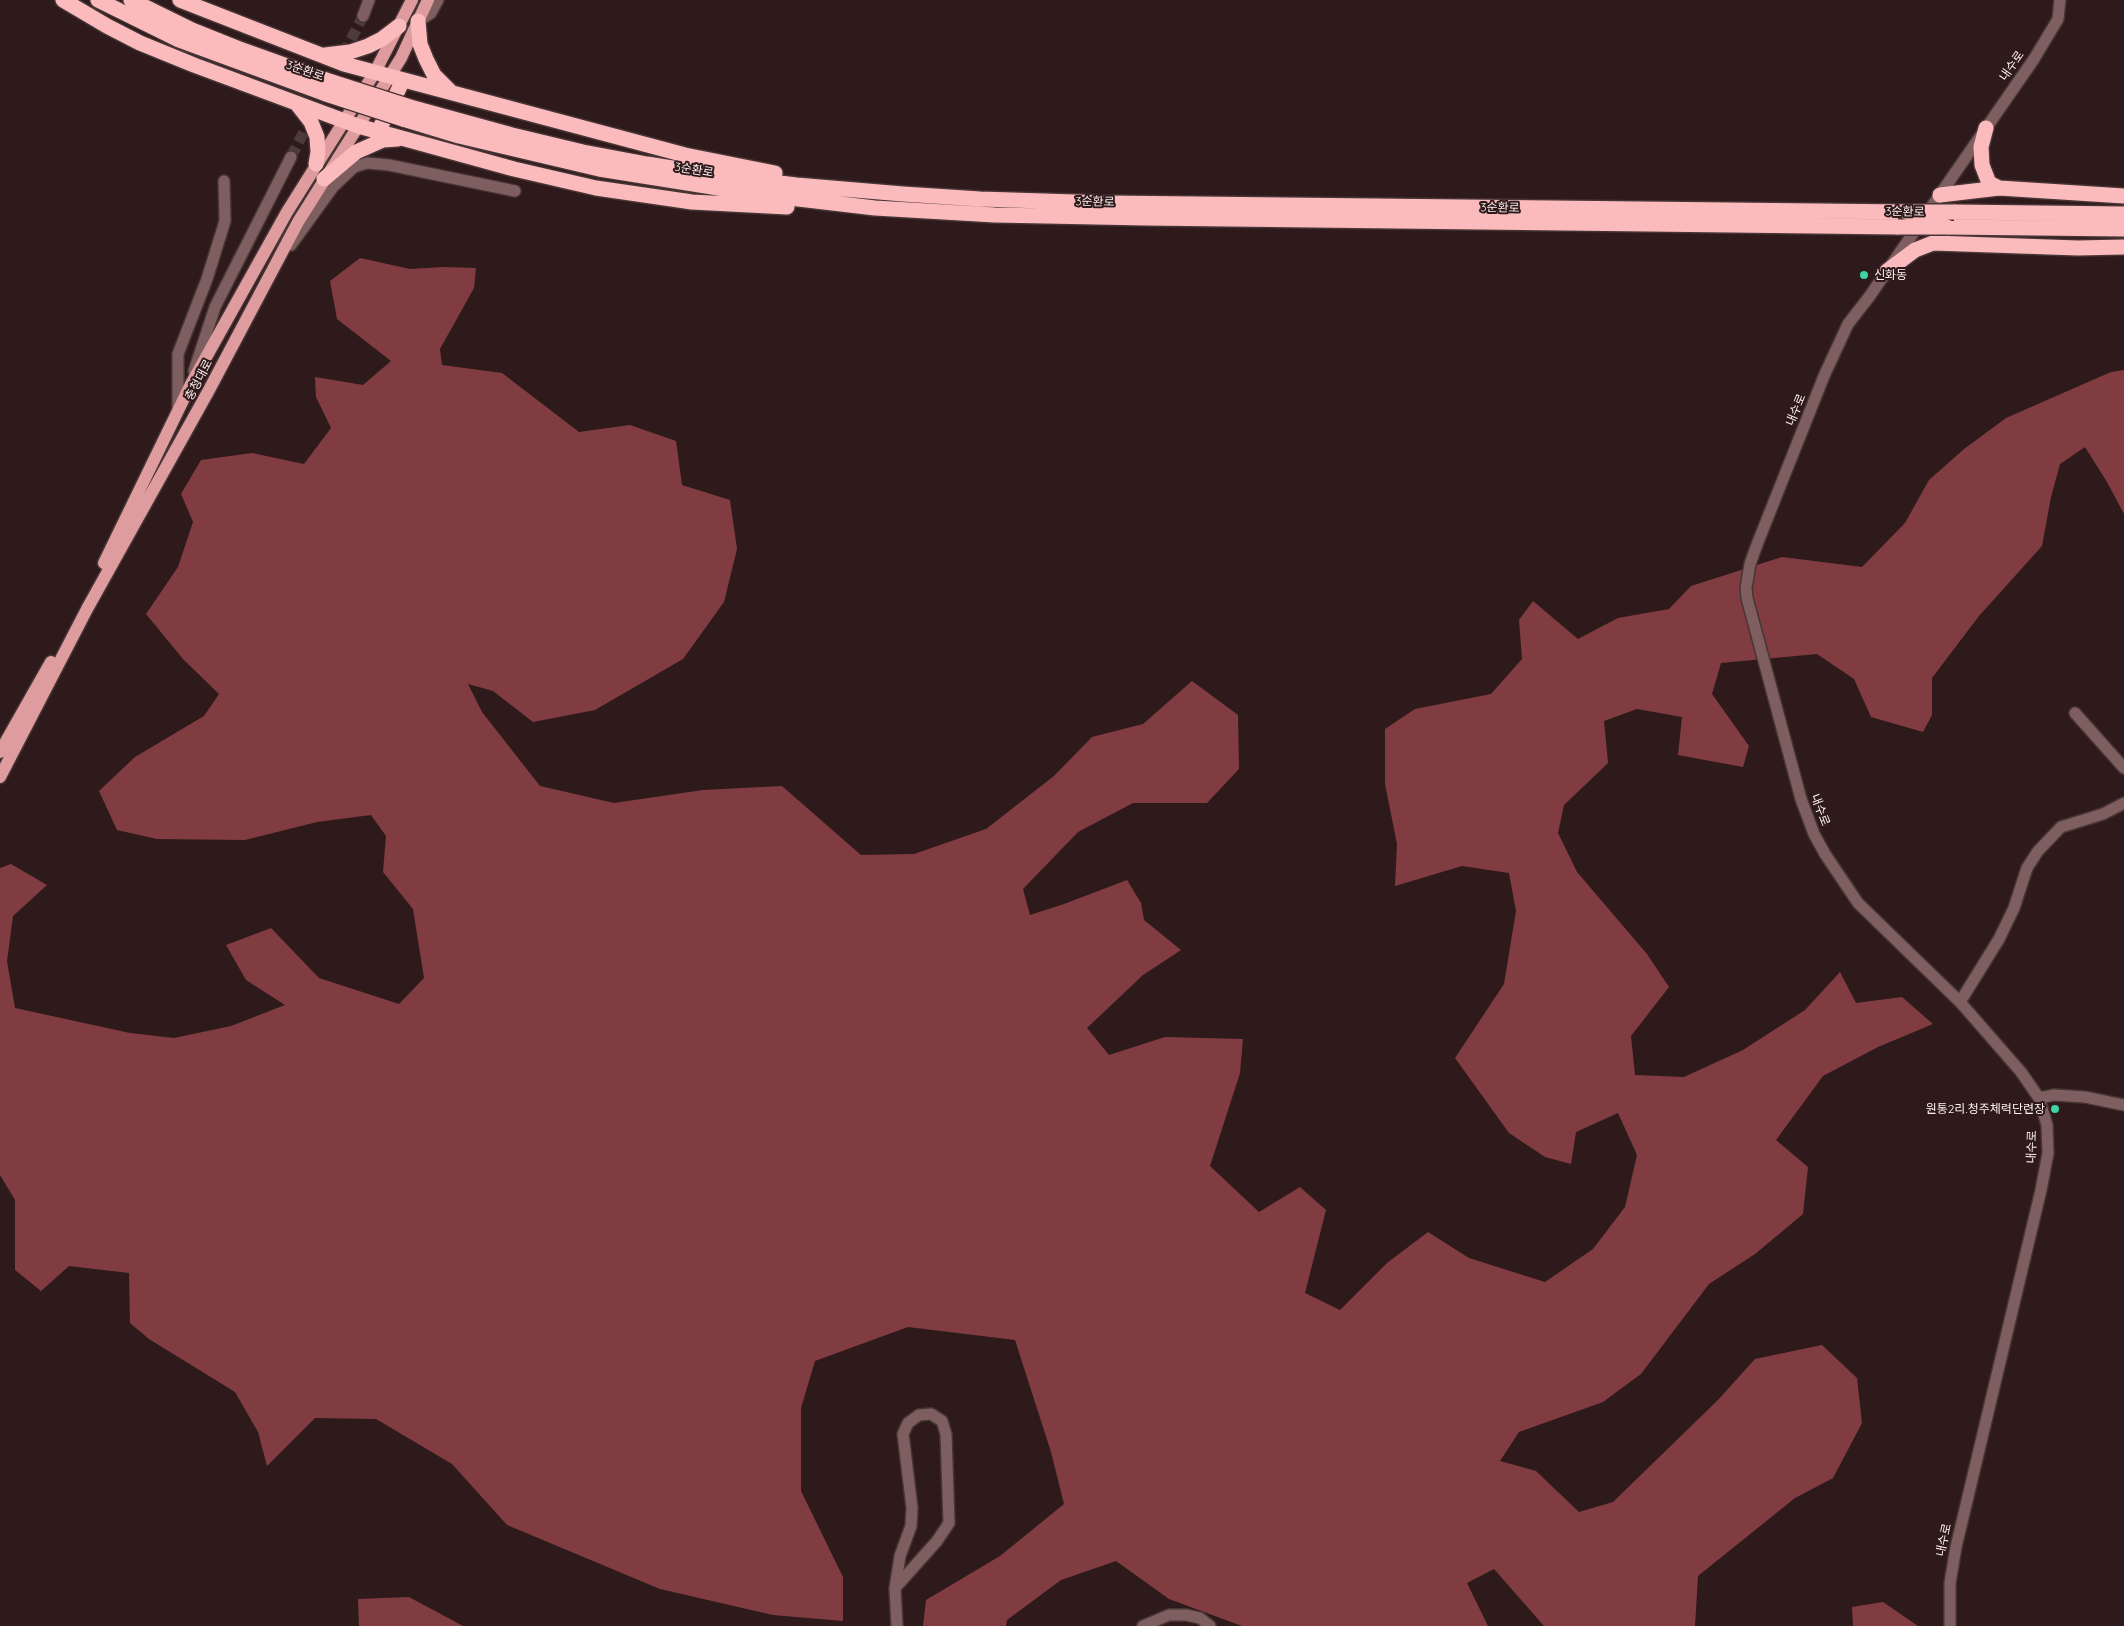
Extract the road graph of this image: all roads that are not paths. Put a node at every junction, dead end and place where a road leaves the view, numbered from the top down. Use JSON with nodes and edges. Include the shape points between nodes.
{"nodes":[{"id":1,"x":63,"y":0,"type":"edge"},
{"id":2,"x":98,"y":0,"type":"edge"},
{"id":3,"x":131,"y":0,"type":"edge"},
{"id":4,"x":180,"y":0,"type":"edge"},
{"id":5,"x":369,"y":0,"type":"edge"},
{"id":6,"x":412,"y":0,"type":"edge"},
{"id":7,"x":428,"y":0,"type":"edge"},
{"id":8,"x":438,"y":0,"type":"edge"},
{"id":9,"x":2060,"y":0,"type":"edge"},
{"id":10,"x":363,"y":16,"type":"tunnel mouth"},
{"id":11,"x":418,"y":21,"type":"junction"},
{"id":12,"x":399,"y":26,"type":"junction"},
{"id":13,"x":320,"y":55,"type":"junction"},
{"id":14,"x":344,"y":64,"type":"junction"},
{"id":15,"x":389,"y":76,"type":"junction"},
{"id":16,"x":329,"y":88,"type":"junction"},
{"id":17,"x":452,"y":93,"type":"junction"},
{"id":18,"x":296,"y":103,"type":"junction"},
{"id":19,"x":322,"y":113,"type":"junction"},
{"id":20,"x":407,"y":113,"type":"junction"},
{"id":21,"x":350,"y":124,"type":"junction"},
{"id":22,"x":1986,"y":128,"type":"junction"},
{"id":23,"x":378,"y":132,"type":"junction"},
{"id":24,"x":402,"y":138,"type":"junction"},
{"id":25,"x":291,"y":157,"type":"tunnel mouth"},
{"id":26,"x":316,"y":164,"type":"junction"},
{"id":27,"x":324,"y":179,"type":"junction"},
{"id":28,"x":224,"y":181,"type":"dead end"},
{"id":29,"x":1999,"y":188,"type":"junction"},
{"id":30,"x":514,"y":192,"type":"dead end"},
{"id":31,"x":1957,"y":192,"type":"junction"},
{"id":32,"x":891,"y":194,"type":"junction"},
{"id":33,"x":1940,"y":195,"type":"junction"},
{"id":34,"x":2124,"y":196,"type":"edge"},
{"id":35,"x":939,"y":212,"type":"junction"},
{"id":36,"x":2124,"y":214,"type":"edge"},
{"id":37,"x":1919,"y":225,"type":"junction"},
{"id":38,"x":2124,"y":229,"type":"edge"},
{"id":39,"x":1933,"y":243,"type":"junction"},
{"id":40,"x":2124,"y":247,"type":"edge"},
{"id":41,"x":1888,"y":271,"type":"junction"},
{"id":42,"x":266,"y":282,"type":"junction"},
{"id":43,"x":190,"y":386,"type":"junction"},
{"id":44,"x":178,"y":408,"type":"junction"},
{"id":45,"x":2075,"y":713,"type":"dead end"},
{"id":46,"x":0,"y":752,"type":"edge"},
{"id":47,"x":2124,"y":768,"type":"edge"},
{"id":48,"x":0,"y":777,"type":"edge"},
{"id":49,"x":2124,"y":803,"type":"edge"},
{"id":50,"x":1960,"y":1002,"type":"junction"},
{"id":51,"x":2039,"y":1098,"type":"junction"},
{"id":52,"x":2124,"y":1106,"type":"edge"},
{"id":53,"x":895,"y":1588,"type":"junction"},
{"id":54,"x":897,"y":1626,"type":"edge"},
{"id":55,"x":1143,"y":1626,"type":"edge"},
{"id":56,"x":1210,"y":1626,"type":"edge"},
{"id":57,"x":1950,"y":1626,"type":"edge"}],
"edges":[{"from":1,"to":18,"type":"highway","via":[[140,43]]},
{"from":2,"to":16,"type":"highway","name":"3순환로","via":[[179,40]]},
{"from":3,"to":16,"type":"highway","name":"3순환로","via":[[192,30]]},
{"from":4,"to":13,"type":"highway"},
{"from":5,"to":10,"type":"street"},
{"from":6,"to":12,"type":"main road","name":"충청대로"},
{"from":7,"to":11,"type":"main road","name":"충청대로"},
{"from":8,"to":11,"type":"street","via":[[430,13]]},
{"from":9,"to":22,"type":"street","name":"내수로","via":[[2058,20]]},
{"from":11,"to":15,"type":"main road","name":"충청대로"},
{"from":11,"to":17,"type":"highway","via":[[420,44],[426,59]]},
{"from":12,"to":13,"type":"highway","via":[[359,50]]},
{"from":12,"to":15,"type":"main road","name":"충청대로"},
{"from":13,"to":14,"type":"highway"},
{"from":14,"to":15,"type":"highway"},
{"from":14,"to":19,"type":"highway"},
{"from":15,"to":17,"type":"highway"},
{"from":15,"to":21,"type":"main road","name":"충청대로"},
{"from":15,"to":23,"type":"highway"},
{"from":16,"to":20,"type":"highway","name":"3순환로","bridge":true},
{"from":17,"to":32,"type":"highway","via":[[718,162]]},
{"from":18,"to":19,"type":"highway"},
{"from":18,"to":26,"type":"highway","via":[[311,122],[317,137]]},
{"from":19,"to":21,"type":"highway"},
{"from":20,"to":32,"type":"highway","name":"3순환로","via":[[647,164],[732,177]]},
{"from":20,"to":35,"type":"highway","name":"3순환로","via":[[459,136],[664,180],[808,201]]},
{"from":21,"to":23,"type":"highway"},
{"from":21,"to":26,"type":"main road","name":"충청대로"},
{"from":21,"to":27,"type":"main road","name":"충청대로"},
{"from":22,"to":29,"type":"highway","via":[[1981,147],[1982,165],[1989,183]]},
{"from":22,"to":33,"type":"street","name":"내수로"},
{"from":23,"to":24,"type":"highway"},
{"from":24,"to":27,"type":"highway","via":[[383,140],[365,147],[348,157]]},
{"from":24,"to":35,"type":"highway","via":[[514,169],[645,196],[737,205]]},
{"from":25,"to":43,"type":"street","via":[[215,307]]},
{"from":26,"to":43,"type":"main road","name":"충청대로"},
{"from":27,"to":42,"type":"main road","name":"충청대로"},
{"from":28,"to":44,"type":"street","via":[[225,221],[178,354]]},
{"from":29,"to":31,"type":"highway"},
{"from":29,"to":34,"type":"highway"},
{"from":30,"to":42,"type":"street","via":[[389,166],[367,163],[354,167],[333,187]]},
{"from":31,"to":33,"type":"highway"},
{"from":31,"to":39,"type":"highway","via":[[1934,214]]},
{"from":32,"to":36,"type":"highway","name":"3순환로","bridge":true,"via":[[1107,203]]},
{"from":33,"to":37,"type":"street","name":"내수로"},
{"from":35,"to":38,"type":"highway","name":"3순환로","bridge":true,"via":[[1146,218]]},
{"from":37,"to":39,"type":"highway","via":[[1924,236]]},
{"from":37,"to":41,"type":"street","name":"내수로"},
{"from":39,"to":40,"type":"highway"},
{"from":39,"to":41,"type":"highway","via":[[1915,250]]},
{"from":41,"to":50,"type":"street","name":"내수로","via":[[1848,324],[1833,357],[1750,564],[1746,598],[1794,775],[1814,834],[1858,903]]},
{"from":42,"to":48,"type":"main road","name":"충청대로"},
{"from":43,"to":44,"type":"main road","name":"충청대로"},
{"from":44,"to":46,"type":"main road","name":"충청대로","via":[[82,609]]},
{"from":45,"to":47,"type":"street"},
{"from":49,"to":50,"type":"street","via":[[2103,814],[2061,827],[2038,850],[2027,868],[2014,908],[1999,939]]},
{"from":50,"to":51,"type":"street","name":"내수로","via":[[2021,1072]]},
{"from":51,"to":52,"type":"street","via":[[2054,1095],[2085,1097]]},
{"from":51,"to":57,"type":"street","name":"내수로","via":[[2048,1138],[2045,1171],[1956,1547],[1950,1584]]},
{"from":53,"to":53,"type":"street","via":[[900,1556],[911,1526],[912,1508],[903,1434],[908,1423],[919,1415],[931,1414],[942,1421],[946,1434],[949,1524]]},
{"from":53,"to":54,"type":"street"},
{"from":55,"to":56,"type":"street","via":[[1169,1615],[1186,1615],[1200,1618]]}]}
